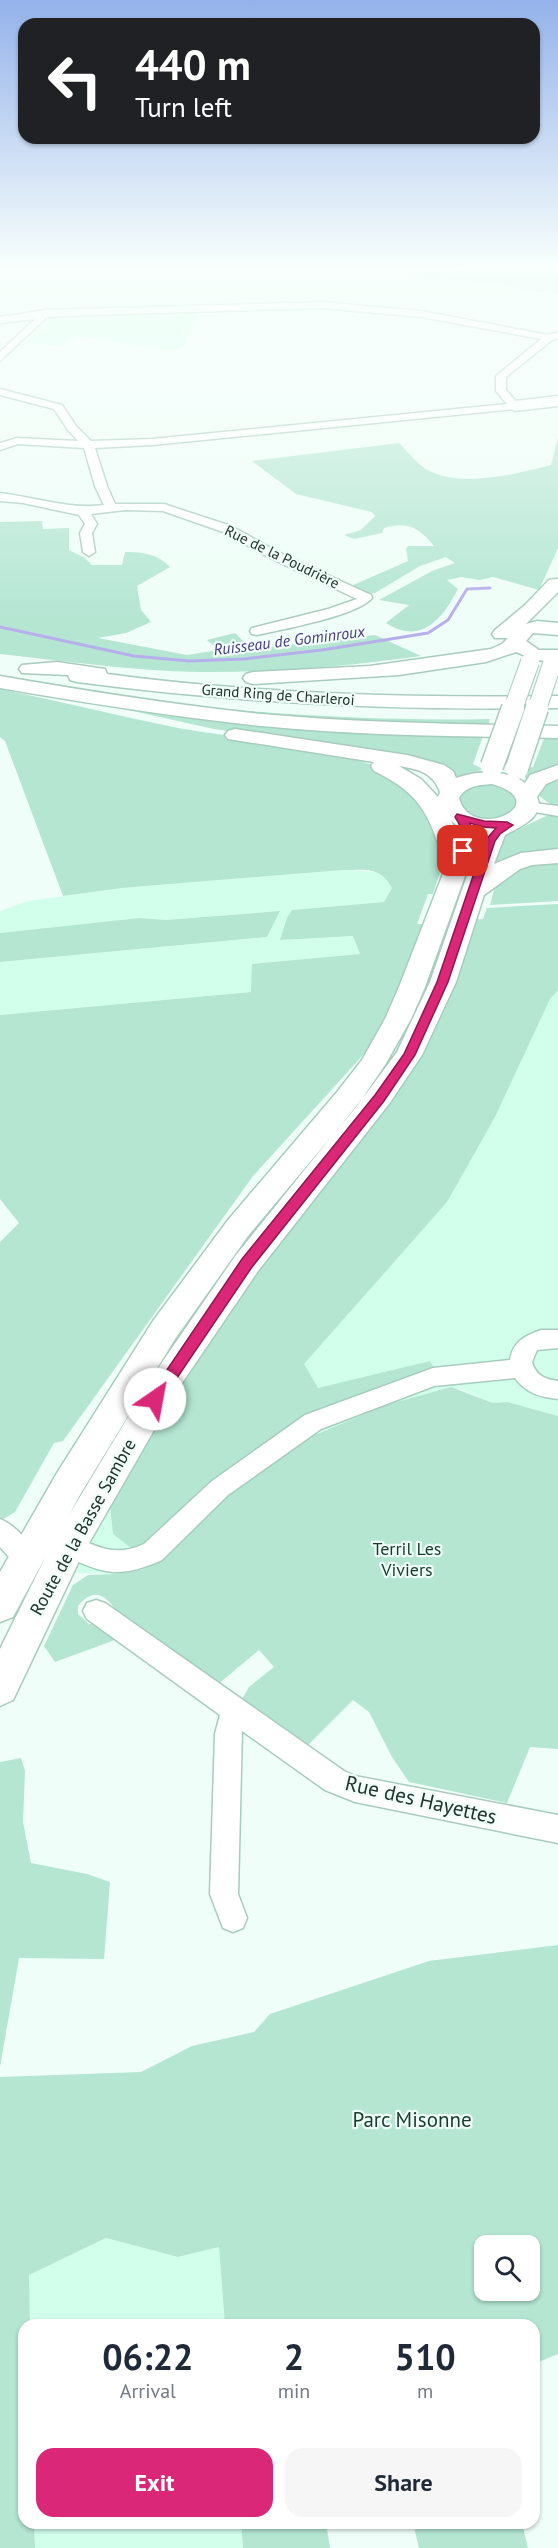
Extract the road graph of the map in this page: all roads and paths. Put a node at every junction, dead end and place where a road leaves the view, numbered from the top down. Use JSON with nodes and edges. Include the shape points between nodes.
{"nodes":[{"id":1,"x":501,"y":384,"type":"edge"},
{"id":2,"x":0,"y":392,"type":"edge"},
{"id":3,"x":558,"y":401,"type":"edge"},
{"id":4,"x":515,"y":406,"type":"junction"},
{"id":5,"x":88,"y":445,"type":"junction"},
{"id":6,"x":0,"y":447,"type":"edge"},
{"id":7,"x":0,"y":497,"type":"edge"},
{"id":8,"x":111,"y":508,"type":"junction"},
{"id":9,"x":83,"y":512,"type":"junction"},
{"id":10,"x":89,"y":552,"type":"dead end"},
{"id":11,"x":556,"y":580,"type":"edge"},
{"id":12,"x":534,"y":628,"type":"junction"},
{"id":13,"x":558,"y":629,"type":"edge"},
{"id":14,"x":257,"y":631,"type":"dead end"},
{"id":15,"x":524,"y":652,"type":"junction"},
{"id":16,"x":556,"y":659,"type":"edge"},
{"id":17,"x":453,"y":662,"type":"junction"},
{"id":18,"x":0,"y":664,"type":"edge"},
{"id":19,"x":29,"y":669,"type":"junction"},
{"id":20,"x":0,"y":676,"type":"edge"},
{"id":21,"x":0,"y":685,"type":"edge"},
{"id":22,"x":558,"y":702,"type":"edge"},
{"id":23,"x":558,"y":713,"type":"edge"},
{"id":24,"x":558,"y":732,"type":"edge"},
{"id":25,"x":354,"y":755,"type":"junction"},
{"id":26,"x":558,"y":771,"type":"edge"},
{"id":27,"x":487,"y":772,"type":"junction"},
{"id":28,"x":526,"y":788,"type":"junction"},
{"id":29,"x":451,"y":792,"type":"junction"},
{"id":30,"x":558,"y":811,"type":"edge"},
{"id":31,"x":460,"y":817,"type":"junction"},
{"id":32,"x":507,"y":825,"type":"junction"},
{"id":33,"x":558,"y":856,"type":"edge"},
{"id":34,"x":457,"y":866,"type":"junction"},
{"id":35,"x":473,"y":892,"type":"junction"},
{"id":36,"x":558,"y":1339,"type":"edge"},
{"id":37,"x":521,"y":1368,"type":"junction"},
{"id":38,"x":558,"y":1390,"type":"edge"},
{"id":39,"x":0,"y":1530,"type":"edge"},
{"id":40,"x":69,"y":1546,"type":"junction"},
{"id":41,"x":25,"y":1557,"type":"junction"},
{"id":42,"x":0,"y":1605,"type":"edge"},
{"id":43,"x":96,"y":1611,"type":"dead end"},
{"id":44,"x":0,"y":1688,"type":"edge"},
{"id":45,"x":235,"y":1710,"type":"junction"},
{"id":46,"x":558,"y":1829,"type":"edge"},
{"id":47,"x":233,"y":1918,"type":"dead end"}],
"edges":[{"from":1,"to":4,"type":"street","via":[[501,391]]},
{"from":2,"to":5,"type":"street","via":[[58,407]]},
{"from":3,"to":4,"type":"highway"},
{"from":4,"to":5,"type":"street"},
{"from":5,"to":6,"type":"street","via":[[18,441]]},
{"from":5,"to":8,"type":"street"},
{"from":7,"to":9,"type":"street","name":"Rue de la Poudrière"},
{"from":8,"to":9,"type":"street","name":"Rue de la Poudrière"},
{"from":8,"to":14,"type":"street","name":"Rue de la Poudrière","via":[[155,507],[200,519],[366,598],[328,613]]},
{"from":9,"to":10,"type":"street","via":[[91,524],[86,533]]},
{"from":11,"to":12,"type":"highway","via":[[541,623]]},
{"from":11,"to":17,"type":"highway","via":[[532,609],[490,644]]},
{"from":12,"to":13,"type":"highway"},
{"from":12,"to":15,"type":"highway","via":[[519,634]]},
{"from":15,"to":16,"type":"highway"},
{"from":15,"to":17,"type":"highway","via":[[504,651]]},
{"from":15,"to":27,"type":"highway","bridge":true},
{"from":16,"to":28,"type":"highway","bridge":true},
{"from":17,"to":19,"type":"highway","via":[[332,674],[208,679]]},
{"from":18,"to":19,"type":"highway","name":"Grand Ring de Charleroi"},
{"from":19,"to":22,"type":"highway","name":"Grand Ring de Charleroi","via":[[278,696]]},
{"from":20,"to":23,"type":"highway","name":"Grand Ring de Charleroi","via":[[104,692],[275,707],[450,714]]},
{"from":21,"to":24,"type":"highway","via":[[264,720]]},
{"from":21,"to":25,"type":"highway","via":[[167,723]]},
{"from":25,"to":29,"type":"highway","via":[[407,761],[436,770],[445,776]]},
{"from":25,"to":34,"type":"highway","via":[[405,777],[427,795],[444,826]]},
{"from":26,"to":28,"type":"highway"},
{"from":27,"to":28,"type":"highway"},
{"from":27,"to":29,"type":"highway","via":[[459,784]]},
{"from":28,"to":30,"type":"street"},
{"from":28,"to":32,"type":"highway","via":[[528,816]]},
{"from":29,"to":31,"type":"highway","via":[[450,804]]},
{"from":31,"to":32,"type":"highway","via":[[483,824]]},
{"from":31,"to":34,"type":"highway","name":"Route de la Basse Sambre","via":[[468,837]]},
{"from":32,"to":35,"type":"highway","name":"Route de la Basse Sambre","via":[[496,831],[490,841]]},
{"from":33,"to":35,"type":"highway","via":[[533,856],[509,863]]},
{"from":34,"to":41,"type":"highway","name":"Route de la Basse Sambre","via":[[412,987],[372,1065],[238,1228],[164,1330]]},
{"from":35,"to":40,"type":"highway","name":"Route de la Basse Sambre","via":[[443,982],[410,1055],[223,1297],[135,1431]]},
{"from":36,"to":37,"type":"street","via":[[529,1343],[522,1350]]},
{"from":37,"to":38,"type":"street","via":[[532,1383]]},
{"from":37,"to":40,"type":"street","via":[[433,1377],[313,1422],[220,1488],[153,1552],[135,1560],[111,1564]]},
{"from":39,"to":41,"type":"street"},
{"from":40,"to":44,"type":"highway","name":"Route de la Basse Sambre"},
{"from":41,"to":42,"type":"highway","name":"Route de la Basse Sambre"},
{"from":43,"to":45,"type":"street","name":"Rue des Hayettes"},
{"from":45,"to":46,"type":"street","name":"Rue des Hayettes","via":[[335,1781],[355,1789]]},
{"from":45,"to":47,"type":"street","via":[[228,1734],[224,1845],[224,1894]]}]}
